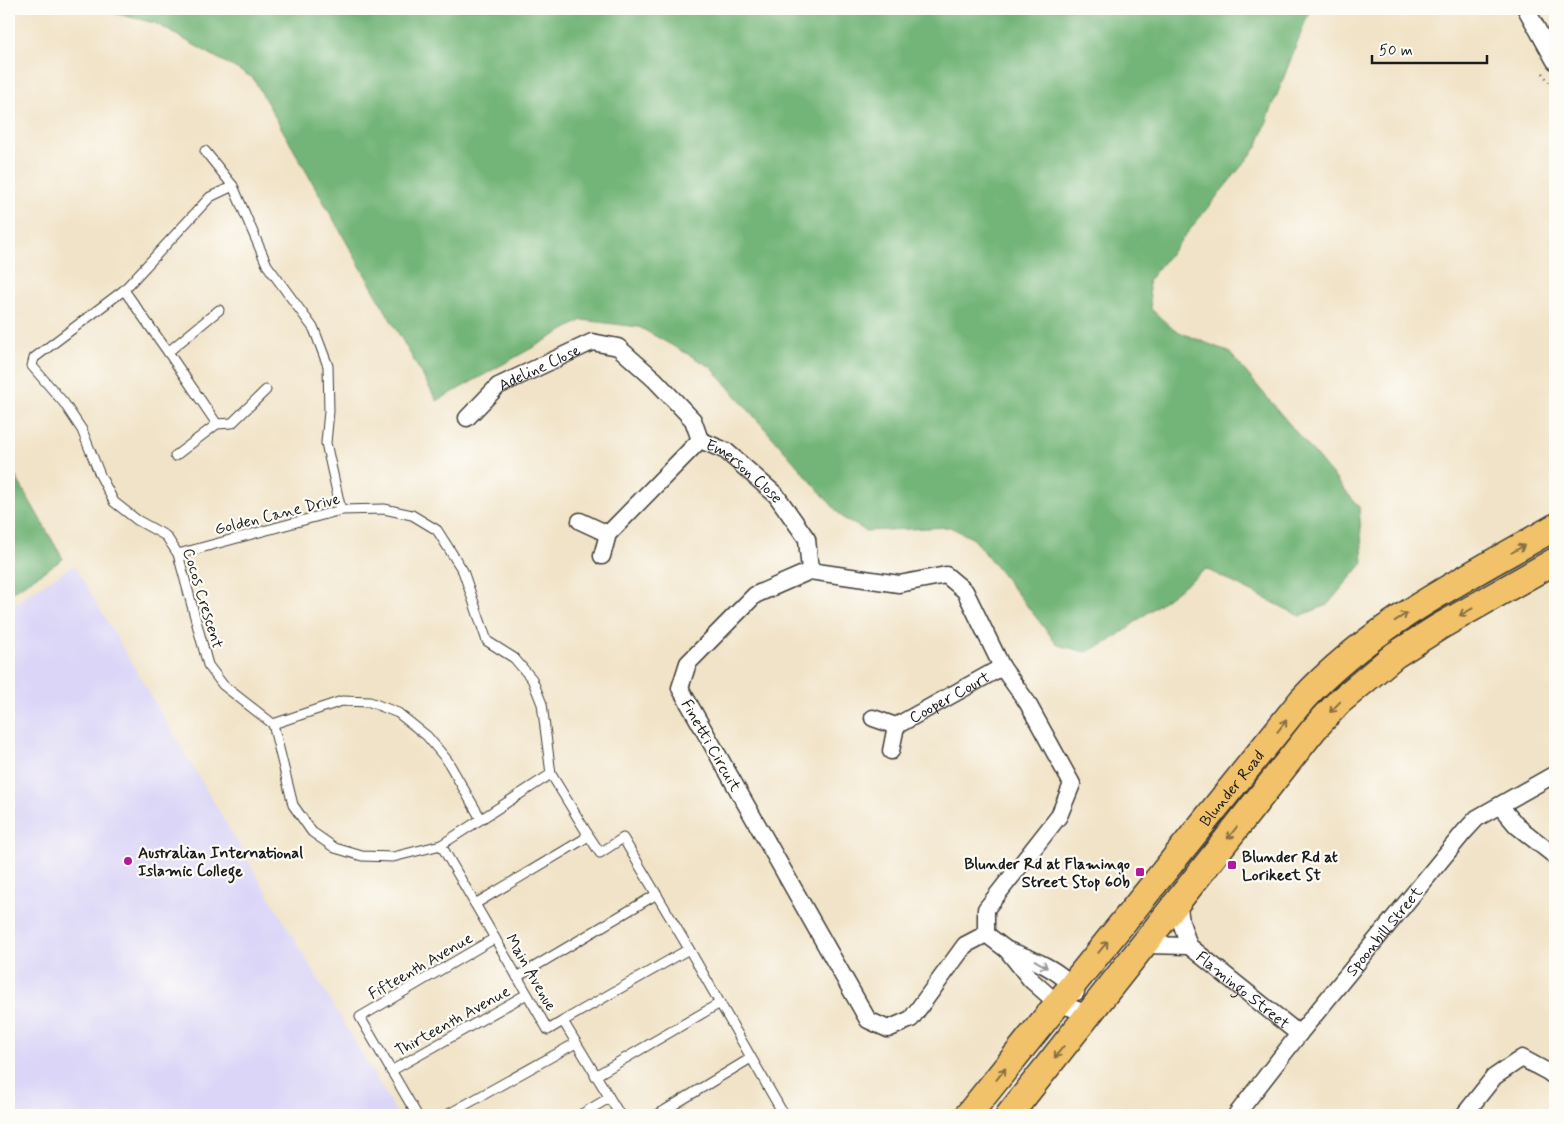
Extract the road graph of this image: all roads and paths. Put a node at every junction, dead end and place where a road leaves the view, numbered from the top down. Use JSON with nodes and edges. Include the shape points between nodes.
{"nodes":[{"id":1,"x":1526,"y":9,"type":"edge"},
{"id":2,"x":1555,"y":61,"type":"edge"},
{"id":3,"x":205,"y":151,"type":"dead end"},
{"id":4,"x":233,"y":186,"type":"junction"},
{"id":5,"x":124,"y":290,"type":"junction"},
{"id":6,"x":219,"y":310,"type":"dead end"},
{"id":7,"x":168,"y":352,"type":"junction"},
{"id":8,"x":266,"y":390,"type":"dead end"},
{"id":9,"x":467,"y":418,"type":"dead end"},
{"id":10,"x":217,"y":424,"type":"junction"},
{"id":11,"x":700,"y":440,"type":"junction"},
{"id":12,"x":174,"y":456,"type":"dead end"},
{"id":13,"x":341,"y":510,"type":"junction"},
{"id":14,"x":580,"y":521,"type":"dead end"},
{"id":15,"x":1555,"y":527,"type":"edge"},
{"id":16,"x":608,"y":534,"type":"junction"},
{"id":17,"x":178,"y":554,"type":"junction"},
{"id":18,"x":602,"y":556,"type":"dead end"},
{"id":19,"x":1555,"y":561,"type":"edge"},
{"id":20,"x":810,"y":571,"type":"junction"},
{"id":21,"x":1002,"y":668,"type":"junction"},
{"id":22,"x":873,"y":718,"type":"dead end"},
{"id":23,"x":273,"y":724,"type":"junction"},
{"id":24,"x":896,"y":726,"type":"junction"},
{"id":25,"x":892,"y":751,"type":"dead end"},
{"id":26,"x":551,"y":774,"type":"junction"},
{"id":27,"x":1555,"y":774,"type":"edge"},
{"id":28,"x":1500,"y":806,"type":"junction"},
{"id":29,"x":481,"y":819,"type":"junction"},
{"id":30,"x":588,"y":832,"type":"junction"},
{"id":31,"x":441,"y":845,"type":"junction"},
{"id":32,"x":1555,"y":856,"type":"edge"},
{"id":33,"x":657,"y":894,"type":"junction"},
{"id":34,"x":1178,"y":902,"type":"junction"},
{"id":35,"x":475,"y":904,"type":"junction"},
{"id":36,"x":986,"y":934,"type":"junction"},
{"id":37,"x":495,"y":938,"type":"junction"},
{"id":38,"x":1144,"y":945,"type":"junction"},
{"id":39,"x":1189,"y":946,"type":"junction"},
{"id":40,"x":689,"y":949,"type":"junction"},
{"id":41,"x":1007,"y":950,"type":"junction"},
{"id":42,"x":517,"y":977,"type":"junction"},
{"id":43,"x":527,"y":994,"type":"junction"},
{"id":44,"x":1065,"y":994,"type":"junction"},
{"id":45,"x":720,"y":1004,"type":"junction"},
{"id":46,"x":1089,"y":1014,"type":"junction"},
{"id":47,"x":563,"y":1021,"type":"junction"},
{"id":48,"x":1299,"y":1034,"type":"junction"},
{"id":49,"x":576,"y":1043,"type":"junction"},
{"id":50,"x":751,"y":1058,"type":"junction"},
{"id":51,"x":391,"y":1071,"type":"junction"},
{"id":52,"x":596,"y":1076,"type":"junction"},
{"id":53,"x":1555,"y":1077,"type":"edge"},
{"id":54,"x":609,"y":1098,"type":"junction"},
{"id":55,"x":416,"y":1115,"type":"edge"},
{"id":56,"x":447,"y":1115,"type":"edge"},
{"id":57,"x":580,"y":1115,"type":"edge"},
{"id":58,"x":620,"y":1115,"type":"edge"},
{"id":59,"x":657,"y":1115,"type":"edge"},
{"id":60,"x":784,"y":1115,"type":"edge"},
{"id":61,"x":968,"y":1115,"type":"edge"},
{"id":62,"x":1009,"y":1115,"type":"edge"},
{"id":63,"x":1236,"y":1115,"type":"edge"},
{"id":64,"x":1464,"y":1115,"type":"edge"}],
"edges":[{"from":1,"to":2,"type":"street"},
{"from":3,"to":4,"type":"lane"},
{"from":4,"to":5,"type":"lane","name":"Cocos Crescent","via":[[210,197]]},
{"from":4,"to":13,"type":"lane","via":[[267,265],[314,329],[328,366],[326,443]]},
{"from":5,"to":7,"type":"lane"},
{"from":5,"to":17,"type":"lane","name":"Cocos Crescent","via":[[34,358],[32,366],[64,402],[82,430],[114,502],[166,536]]},
{"from":6,"to":7,"type":"lane"},
{"from":7,"to":10,"type":"lane"},
{"from":8,"to":10,"type":"lane","via":[[232,423]]},
{"from":9,"to":11,"type":"street","name":"Adeline Close","via":[[498,386],[592,342],[618,347],[655,380],[693,420]]},
{"from":10,"to":12,"type":"lane"},
{"from":11,"to":16,"type":"street","name":"Emerson Close"},
{"from":11,"to":20,"type":"street","name":"Emerson Close","via":[[726,451],[776,495],[807,540]]},
{"from":13,"to":17,"type":"lane","name":"Golden Cane Drive"},
{"from":13,"to":26,"type":"lane","name":"Golden Cane Drive","via":[[384,509],[412,515],[437,530],[463,571],[487,640],[514,658],[532,679],[542,704]]},
{"from":14,"to":16,"type":"street"},
{"from":44,"to":15,"type":"main road","name":"Blunder Road","one_way":true,"via":[[1320,681],[1379,631]]},
{"from":16,"to":18,"type":"street","name":"Emerson Close"},
{"from":17,"to":23,"type":"lane","name":"Cocos Crescent","via":[[208,665],[223,685]]},
{"from":19,"to":34,"type":"main road","name":"Blunder Road","one_way":true,"via":[[1439,627],[1395,655],[1358,685],[1314,729]]},
{"from":20,"to":21,"type":"street","via":[[899,584],[946,575],[965,591]]},
{"from":20,"to":36,"type":"street","name":"Finetti Circuit","via":[[755,595],[688,663],[680,688],[868,1020],[888,1029],[911,1019],[965,945]]},
{"from":21,"to":24,"type":"street","name":"Cooper Court"},
{"from":21,"to":36,"type":"street","via":[[1027,702],[1072,784],[1059,816],[986,908]]},
{"from":22,"to":24,"type":"street","name":"Cooper Court"},
{"from":23,"to":29,"type":"lane","via":[[342,701],[370,702],[398,713],[426,736],[446,760]]},
{"from":23,"to":31,"type":"lane","via":[[292,805],[312,832],[334,848],[362,856],[393,857]]},
{"from":24,"to":25,"type":"street","name":"Cooper Court"},
{"from":26,"to":29,"type":"lane"},
{"from":26,"to":30,"type":"lane","name":"Golden Cane Drive"},
{"from":27,"to":28,"type":"street","name":"Spoonbill Street"},
{"from":28,"to":32,"type":"street","via":[[1517,826]]},
{"from":28,"to":48,"type":"street","name":"Spoonbill Street","via":[[1477,818],[1464,832]]},
{"from":29,"to":31,"type":"lane"},
{"from":30,"to":33,"type":"lane","name":"Golden Cane Drive","via":[[600,853],[623,838]]},
{"from":30,"to":35,"type":"lane","via":[[584,839]]},
{"from":31,"to":35,"type":"lane","name":"Main Avenue"},
{"from":33,"to":40,"type":"lane"},
{"from":33,"to":42,"type":"lane"},
{"from":34,"to":38,"type":"main road","name":"Blunder Road"},
{"from":34,"to":39,"type":"street","name":"Flamingo Street"},
{"from":35,"to":37,"type":"lane","name":"Main Avenue"},
{"from":36,"to":41,"type":"street"},
{"from":37,"to":42,"type":"lane","name":"Main Avenue"},
{"from":37,"to":51,"type":"lane","name":"Fifteenth Avenue","via":[[360,1017]]},
{"from":38,"to":39,"type":"street","name":"Flamingo Street"},
{"from":38,"to":46,"type":"main road","name":"Blunder Road"},
{"from":39,"to":48,"type":"street","name":"Flamingo Street"},
{"from":40,"to":45,"type":"lane"},
{"from":40,"to":47,"type":"lane"},
{"from":41,"to":44,"type":"street","via":[[1031,980]]},
{"from":41,"to":44,"type":"street","one_way":true,"via":[[1038,961]]},
{"from":42,"to":43,"type":"lane","name":"Main Avenue"},
{"from":43,"to":47,"type":"lane","name":"Main Avenue","via":[[548,1030]]},
{"from":43,"to":51,"type":"lane","name":"Thirteenth Avenue"},
{"from":44,"to":46,"type":"street"},
{"from":61,"to":44,"type":"main road","name":"Blunder Road","one_way":true},
{"from":45,"to":50,"type":"lane"},
{"from":45,"to":52,"type":"lane"},
{"from":46,"to":62,"type":"main road","name":"Blunder Road","one_way":true},
{"from":47,"to":49,"type":"lane","name":"Main Avenue"},
{"from":48,"to":63,"type":"street","name":"Spoonbill Street"},
{"from":49,"to":52,"type":"lane","name":"Main Avenue"},
{"from":49,"to":56,"type":"lane"},
{"from":50,"to":59,"type":"lane"},
{"from":50,"to":60,"type":"lane"},
{"from":51,"to":55,"type":"lane"},
{"from":52,"to":54,"type":"lane","name":"Main Avenue"},
{"from":53,"to":64,"type":"street","via":[[1522,1058],[1494,1077]]},
{"from":54,"to":57,"type":"lane"},
{"from":54,"to":58,"type":"lane","name":"Main Avenue"}]}
